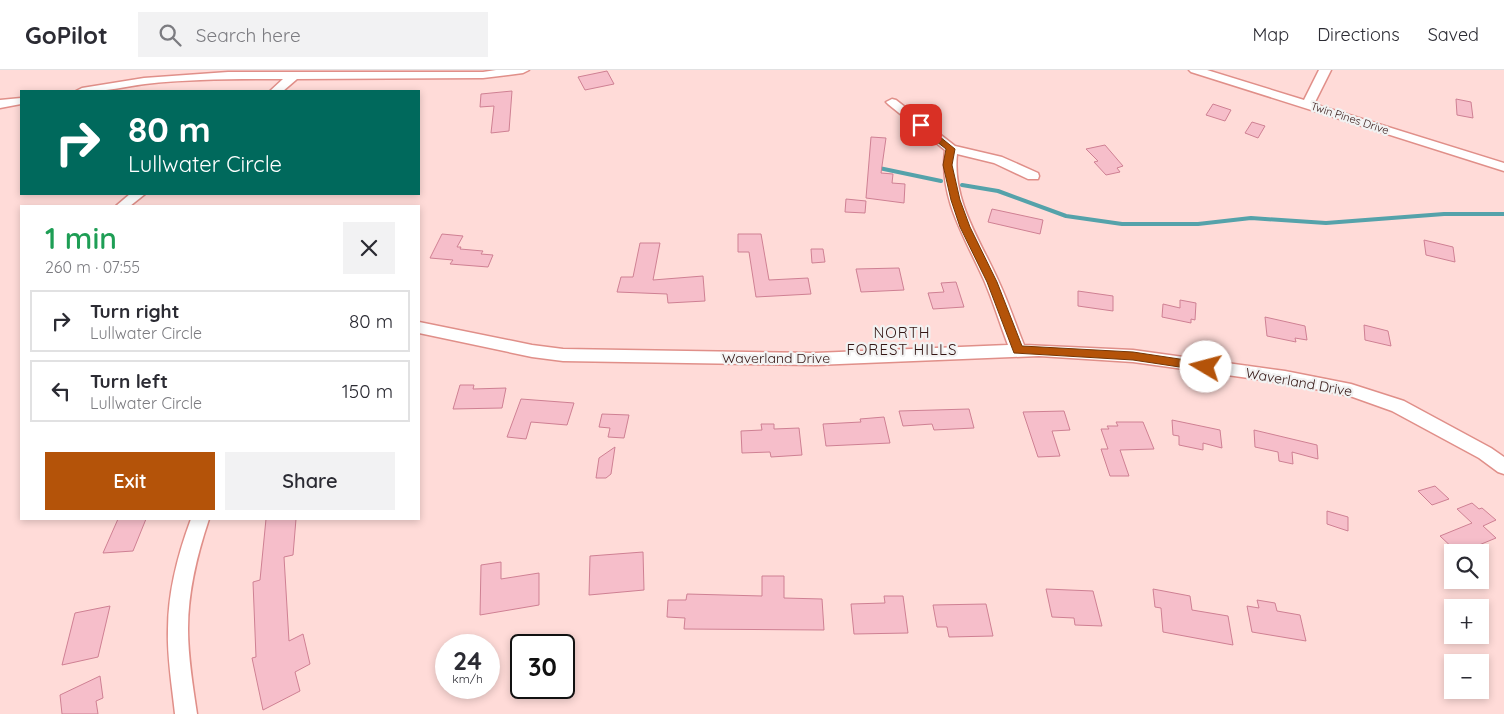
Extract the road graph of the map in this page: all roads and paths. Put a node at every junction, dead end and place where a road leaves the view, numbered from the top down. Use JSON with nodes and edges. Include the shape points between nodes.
{"nodes":[{"id":1,"x":523,"y":70,"type":"edge"},
{"id":2,"x":1195,"y":70,"type":"edge"},
{"id":3,"x":1325,"y":70,"type":"edge"},
{"id":4,"x":294,"y":76,"type":"junction"},
{"id":5,"x":89,"y":90,"type":"edge"},
{"id":6,"x":277,"y":90,"type":"edge"},
{"id":7,"x":20,"y":101,"type":"edge"},
{"id":8,"x":892,"y":102,"type":"dead end"},
{"id":9,"x":0,"y":104,"type":"edge"},
{"id":10,"x":1308,"y":104,"type":"junction"},
{"id":11,"x":951,"y":149,"type":"junction"},
{"id":12,"x":1504,"y":167,"type":"edge"},
{"id":13,"x":1033,"y":176,"type":"dead end"},
{"id":14,"x":137,"y":195,"type":"edge"},
{"id":15,"x":123,"y":205,"type":"edge"},
{"id":16,"x":420,"y":328,"type":"edge"},
{"id":17,"x":1018,"y":350,"type":"junction"},
{"id":18,"x":1504,"y":466,"type":"edge"},
{"id":19,"x":200,"y":520,"type":"edge"},
{"id":20,"x":186,"y":714,"type":"edge"}],
"edges":[{"from":1,"to":4,"type":"street","via":[[483,75]]},
{"from":2,"to":10,"type":"street","name":"Twin Pines Drive"},
{"from":3,"to":10,"type":"street"},
{"from":4,"to":5,"type":"street","via":[[191,76]]},
{"from":4,"to":6,"type":"street"},
{"from":7,"to":9,"type":"street"},
{"from":8,"to":11,"type":"street"},
{"from":10,"to":12,"type":"street","name":"Twin Pines Drive"},
{"from":11,"to":13,"type":"street","via":[[998,160]]},
{"from":11,"to":17,"type":"street","via":[[947,165],[965,227],[992,282]]},
{"from":14,"to":15,"type":"street"},
{"from":16,"to":17,"type":"street","name":"Waverland Drive","via":[[563,355],[815,359]]},
{"from":17,"to":18,"type":"street","name":"Waverland Drive","via":[[1133,356],[1285,377],[1351,390],[1398,406]]},
{"from":19,"to":20,"type":"street","via":[[183,575],[178,617]]}]}
